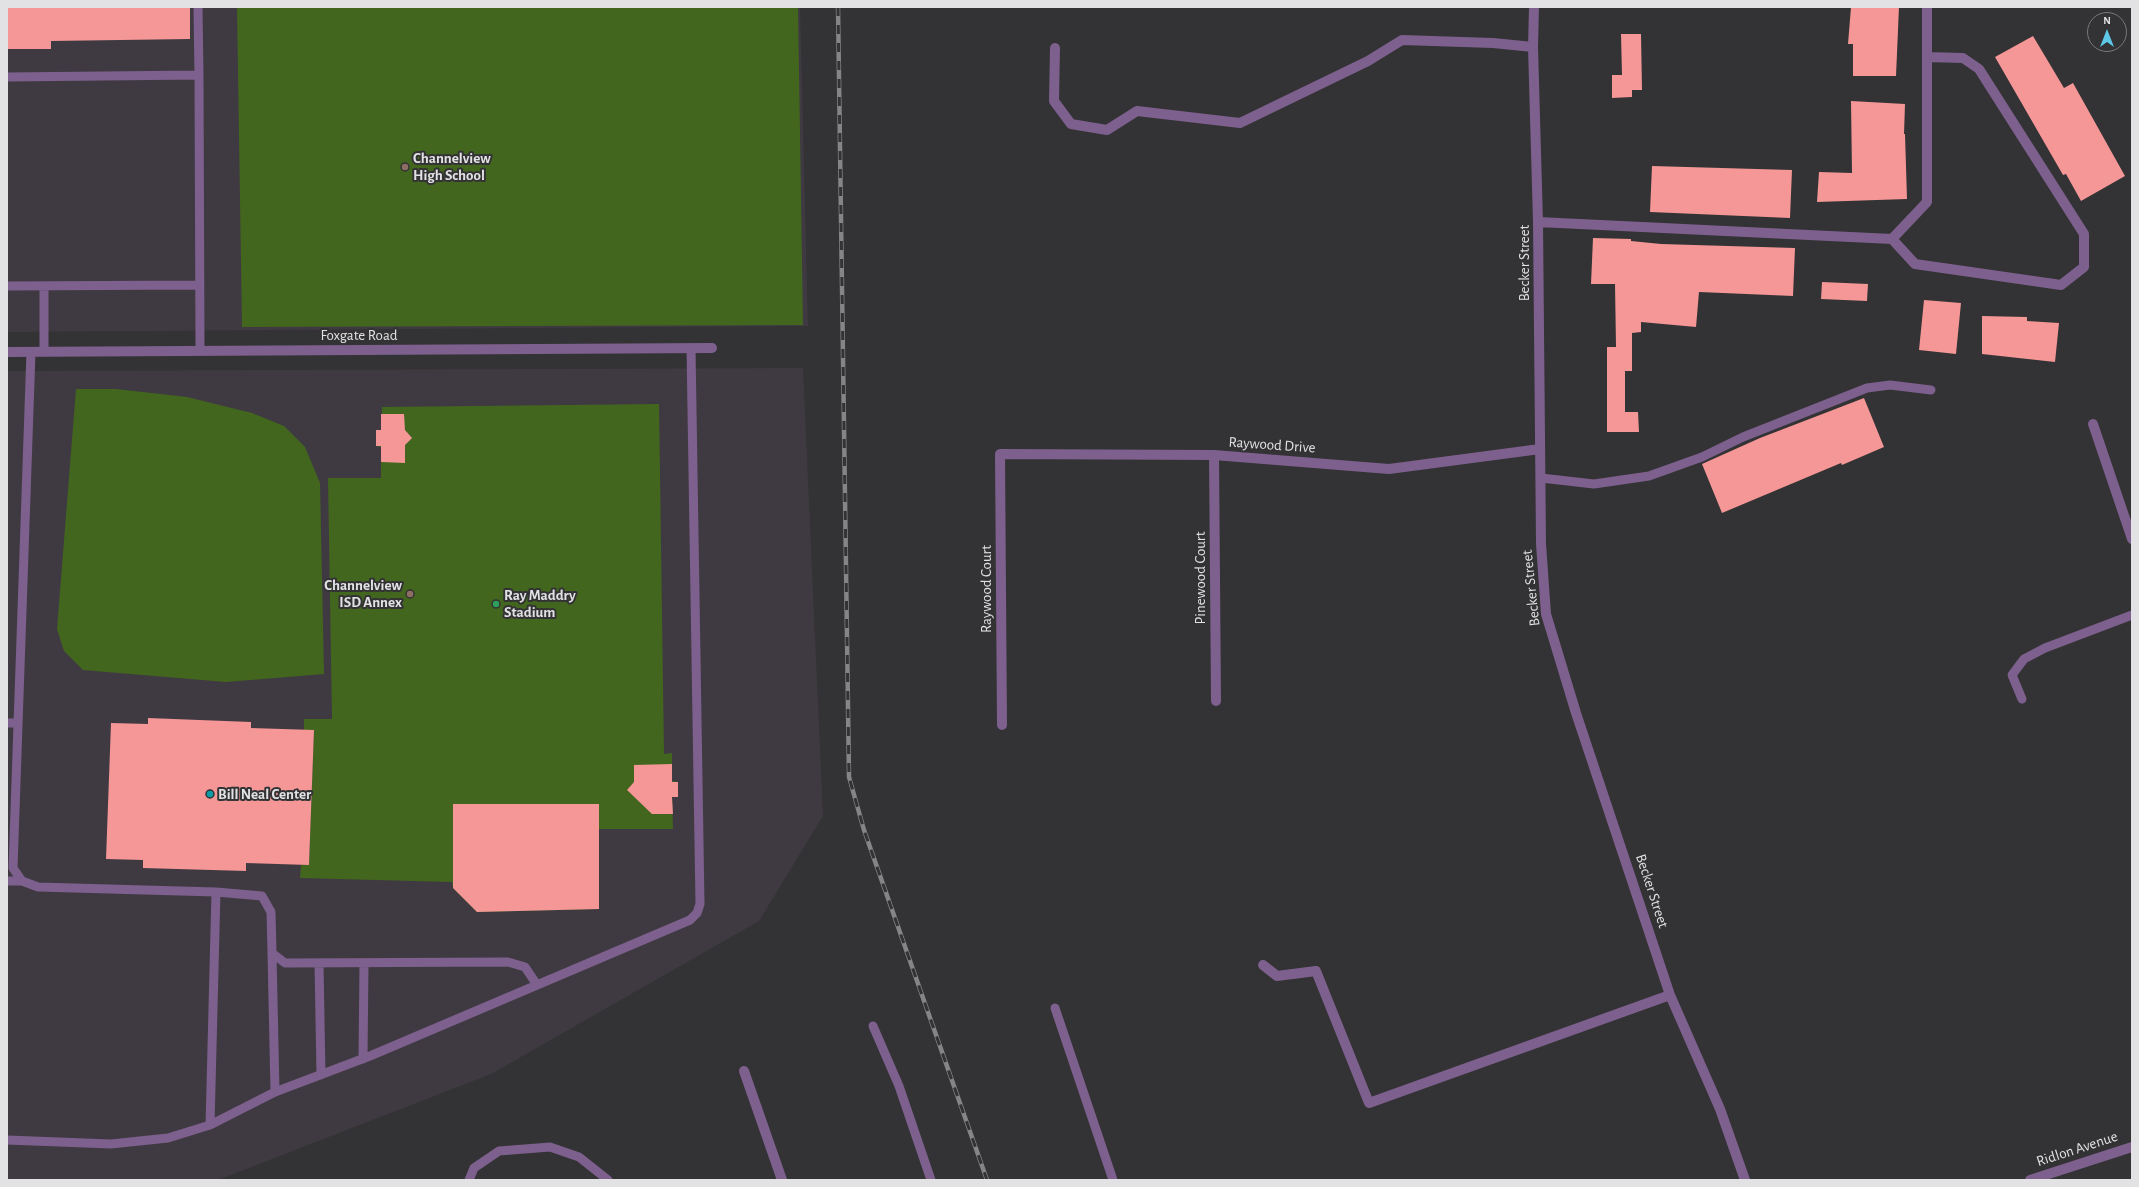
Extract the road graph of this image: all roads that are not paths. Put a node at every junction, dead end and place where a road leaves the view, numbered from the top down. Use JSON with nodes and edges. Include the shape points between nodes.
{"nodes":[{"id":1,"x":198,"y":7,"type":"edge"},
{"id":2,"x":1534,"y":7,"type":"edge"},
{"id":3,"x":1927,"y":7,"type":"edge"},
{"id":4,"x":1533,"y":47,"type":"junction"},
{"id":5,"x":1055,"y":48,"type":"dead end"},
{"id":6,"x":1927,"y":57,"type":"junction"},
{"id":7,"x":199,"y":75,"type":"junction"},
{"id":8,"x":7,"y":77,"type":"edge"},
{"id":9,"x":1538,"y":222,"type":"junction"},
{"id":10,"x":1892,"y":239,"type":"junction"},
{"id":11,"x":200,"y":285,"type":"junction"},
{"id":12,"x":7,"y":286,"type":"edge"},
{"id":13,"x":44,"y":286,"type":"junction"},
{"id":14,"x":691,"y":348,"type":"junction"},
{"id":15,"x":712,"y":348,"type":"dead end"},
{"id":16,"x":200,"y":350,"type":"junction"},
{"id":17,"x":44,"y":351,"type":"junction"},
{"id":18,"x":7,"y":352,"type":"edge"},
{"id":19,"x":31,"y":352,"type":"junction"},
{"id":20,"x":1931,"y":390,"type":"dead end"},
{"id":21,"x":2093,"y":424,"type":"dead end"},
{"id":22,"x":1540,"y":448,"type":"junction"},
{"id":23,"x":1000,"y":454,"type":"joint"},
{"id":24,"x":1214,"y":455,"type":"junction"},
{"id":25,"x":1541,"y":478,"type":"junction"},
{"id":26,"x":2132,"y":539,"type":"edge"},
{"id":27,"x":2132,"y":615,"type":"edge"},
{"id":28,"x":2022,"y":699,"type":"dead end"},
{"id":29,"x":1216,"y":701,"type":"dead end"},
{"id":30,"x":7,"y":723,"type":"edge"},
{"id":31,"x":18,"y":723,"type":"junction"},
{"id":32,"x":1002,"y":725,"type":"dead end"},
{"id":33,"x":7,"y":881,"type":"edge"},
{"id":34,"x":22,"y":881,"type":"junction"},
{"id":35,"x":216,"y":892,"type":"junction"},
{"id":36,"x":272,"y":953,"type":"junction"},
{"id":37,"x":319,"y":963,"type":"junction"},
{"id":38,"x":364,"y":963,"type":"junction"},
{"id":39,"x":1263,"y":965,"type":"dead end"},
{"id":40,"x":537,"y":985,"type":"junction"},
{"id":41,"x":1670,"y":995,"type":"junction"},
{"id":42,"x":1055,"y":1008,"type":"dead end"},
{"id":43,"x":873,"y":1026,"type":"dead end"},
{"id":44,"x":363,"y":1059,"type":"junction"},
{"id":45,"x":744,"y":1072,"type":"dead end"},
{"id":46,"x":321,"y":1075,"type":"junction"},
{"id":47,"x":274,"y":1092,"type":"junction"},
{"id":48,"x":210,"y":1125,"type":"junction"},
{"id":49,"x":7,"y":1140,"type":"edge"},
{"id":50,"x":2132,"y":1147,"type":"edge"},
{"id":51,"x":469,"y":1180,"type":"edge"},
{"id":52,"x":608,"y":1180,"type":"edge"},
{"id":53,"x":782,"y":1180,"type":"edge"},
{"id":54,"x":931,"y":1180,"type":"edge"},
{"id":55,"x":1113,"y":1180,"type":"edge"},
{"id":56,"x":1745,"y":1180,"type":"edge"},
{"id":57,"x":2030,"y":1180,"type":"edge"}],
"edges":[{"from":1,"to":7,"type":"lane"},
{"from":2,"to":4,"type":"street","name":"Becker Street"},
{"from":3,"to":6,"type":"street"},
{"from":4,"to":5,"type":"street","via":[[1402,40],[1368,61],[1240,123],[1137,111],[1107,130],[1071,124],[1054,101]]},
{"from":4,"to":9,"type":"street","name":"Becker Street"},
{"from":6,"to":10,"type":"street","via":[[1927,202]]},
{"from":6,"to":10,"type":"street","via":[[1963,58],[1979,69],[2084,234],[2084,267],[2061,285],[1915,264]]},
{"from":7,"to":8,"type":"lane"},
{"from":7,"to":11,"type":"lane"},
{"from":9,"to":10,"type":"street"},
{"from":9,"to":22,"type":"street","name":"Becker Street"},
{"from":11,"to":13,"type":"lane"},
{"from":11,"to":16,"type":"lane"},
{"from":12,"to":13,"type":"lane"},
{"from":13,"to":17,"type":"lane"},
{"from":14,"to":15,"type":"street","name":"Foxgate Road"},
{"from":14,"to":16,"type":"street","name":"Foxgate Road"},
{"from":14,"to":40,"type":"lane","via":[[700,904],[697,913],[690,920]]},
{"from":16,"to":17,"type":"street","name":"Foxgate Road"},
{"from":17,"to":19,"type":"street","name":"Foxgate Road"},
{"from":18,"to":19,"type":"street","name":"Foxgate Road"},
{"from":19,"to":31,"type":"lane"},
{"from":20,"to":25,"type":"lane","via":[[1890,385],[1867,388],[1743,437],[1702,457],[1649,476],[1594,484]]},
{"from":21,"to":26,"type":"street"},
{"from":22,"to":24,"type":"street","name":"Raywood Drive","via":[[1389,469]]},
{"from":22,"to":25,"type":"street","name":"Becker Street"},
{"from":23,"to":24,"type":"street","name":"Raywood Drive"},
{"from":23,"to":32,"type":"street","name":"Raywood Court"},
{"from":24,"to":29,"type":"street","name":"Pinewood Court"},
{"from":25,"to":41,"type":"street","name":"Becker Street","via":[[1541,544],[1546,614],[1573,706]]},
{"from":27,"to":28,"type":"lane","via":[[2045,648],[2024,659],[2012,676]]},
{"from":30,"to":31,"type":"lane"},
{"from":31,"to":34,"type":"lane","via":[[13,868]]},
{"from":33,"to":34,"type":"lane"},
{"from":34,"to":35,"type":"lane","via":[[38,887]]},
{"from":35,"to":36,"type":"lane","via":[[262,896],[271,912]]},
{"from":35,"to":48,"type":"lane"},
{"from":36,"to":37,"type":"lane","via":[[285,963]]},
{"from":36,"to":47,"type":"lane"},
{"from":37,"to":38,"type":"lane"},
{"from":37,"to":46,"type":"lane"},
{"from":38,"to":40,"type":"lane","via":[[508,962],[525,967]]},
{"from":38,"to":44,"type":"lane"},
{"from":39,"to":41,"type":"street","via":[[1277,976],[1316,970],[1369,1103]]},
{"from":40,"to":44,"type":"lane"},
{"from":41,"to":56,"type":"street","name":"Becker Street","via":[[1720,1109]]},
{"from":42,"to":55,"type":"lane"},
{"from":43,"to":54,"type":"lane","via":[[899,1086]]},
{"from":44,"to":46,"type":"lane"},
{"from":45,"to":53,"type":"street"},
{"from":46,"to":47,"type":"lane"},
{"from":47,"to":48,"type":"lane"},
{"from":48,"to":49,"type":"lane","via":[[168,1138],[111,1144]]},
{"from":50,"to":57,"type":"street","name":"Ridlon Avenue"},
{"from":51,"to":52,"type":"lane","via":[[474,1168],[499,1151],[550,1147],[579,1157]]}]}
